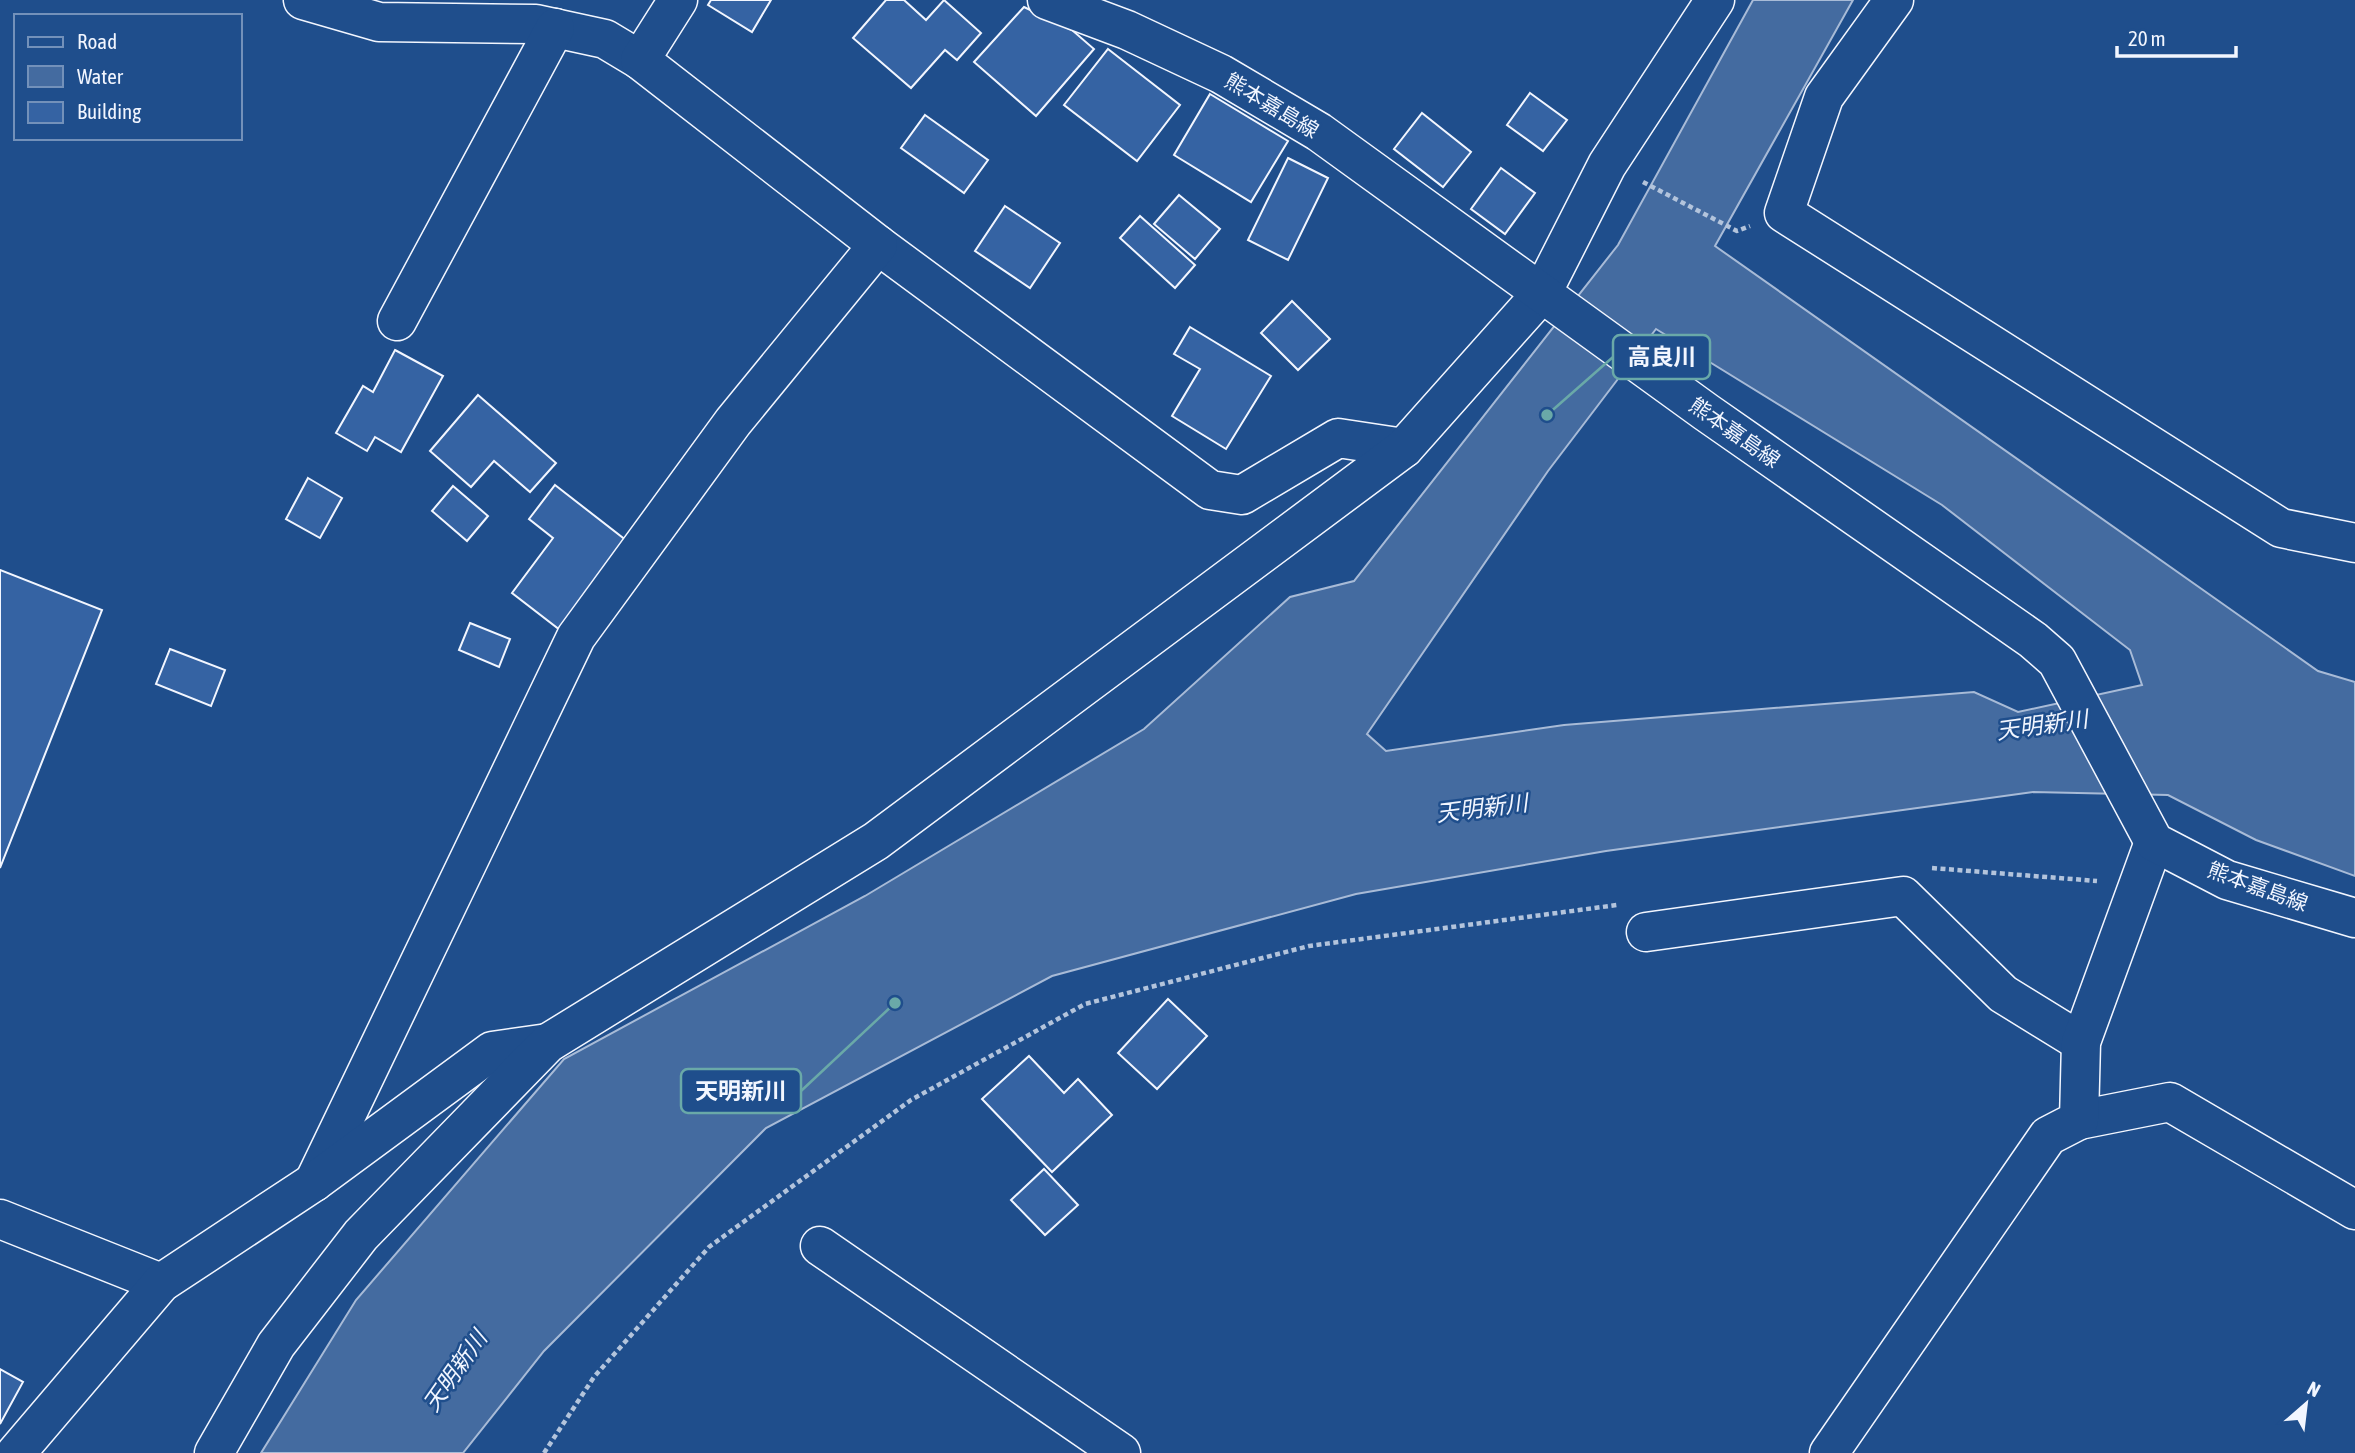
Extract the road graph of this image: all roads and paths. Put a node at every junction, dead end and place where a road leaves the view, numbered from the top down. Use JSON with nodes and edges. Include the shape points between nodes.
{"nodes":[{"id":1,"x":303,"y":0,"type":"edge"},
{"id":2,"x":678,"y":0,"type":"edge"},
{"id":3,"x":1047,"y":0,"type":"edge"},
{"id":4,"x":1715,"y":0,"type":"edge"},
{"id":5,"x":1894,"y":0,"type":"edge"},
{"id":6,"x":555,"y":28,"type":"junction"},
{"id":7,"x":640,"y":60,"type":"junction"},
{"id":8,"x":1607,"y":165,"type":"junction"},
{"id":9,"x":1784,"y":213,"type":"junction"},
{"id":10,"x":878,"y":245,"type":"junction"},
{"id":11,"x":1546,"y":296,"type":"junction"},
{"id":12,"x":397,"y":321,"type":"dead end"},
{"id":13,"x":1404,"y":448,"type":"junction"},
{"id":14,"x":2355,"y":543,"type":"edge"},
{"id":15,"x":2154,"y":842,"type":"junction"},
{"id":16,"x":1930,"y":868,"type":"dead end"},
{"id":17,"x":2138,"y":884,"type":"junction"},
{"id":18,"x":1637,"y":918,"type":"joint"},
{"id":19,"x":2355,"y":918,"type":"edge"},
{"id":20,"x":2081,"y":1042,"type":"junction"},
{"id":21,"x":548,"y":1044,"type":"junction"},
{"id":22,"x":2079,"y":1120,"type":"junction"},
{"id":23,"x":314,"y":1182,"type":"junction"},
{"id":24,"x":2355,"y":1210,"type":"edge"},
{"id":25,"x":0,"y":1219,"type":"edge"},
{"id":26,"x":820,"y":1246,"type":"dead end"},
{"id":27,"x":161,"y":1283,"type":"junction"},
{"id":28,"x":16,"y":1453,"type":"edge"},
{"id":29,"x":214,"y":1453,"type":"edge"},
{"id":30,"x":544,"y":1453,"type":"edge"},
{"id":31,"x":1121,"y":1453,"type":"edge"},
{"id":32,"x":1829,"y":1453,"type":"edge"}],
"edges":[{"from":1,"to":6,"type":"street","via":[[379,22]]},
{"from":2,"to":7,"type":"street"},
{"from":3,"to":11,"type":"street","name":"熊本嘉島線","via":[[1127,30],[1232,80],[1319,132]]},
{"from":4,"to":8,"type":"street"},
{"from":5,"to":9,"type":"street","via":[[1824,97]]},
{"from":6,"to":7,"type":"street","via":[[605,39]]},
{"from":6,"to":12,"type":"street"},
{"from":7,"to":10,"type":"street"},
{"from":8,"to":9,"type":"path","via":[[1737,232]]},
{"from":8,"to":11,"type":"street"},
{"from":9,"to":14,"type":"street","via":[[2281,528]]},
{"from":10,"to":13,"type":"street","via":[[1210,489],[1242,495],[1338,438]]},
{"from":10,"to":23,"type":"street","via":[[733,422],[576,637]]},
{"from":11,"to":13,"type":"street"},
{"from":11,"to":15,"type":"street","name":"熊本嘉島線","via":[[2034,640],[2057,661]]},
{"from":13,"to":21,"type":"street","via":[[876,841]]},
{"from":15,"to":17,"type":"street"},
{"from":15,"to":19,"type":"street","name":"熊本嘉島線","via":[[2227,880]]},
{"from":16,"to":17,"type":"path"},
{"from":17,"to":20,"type":"street"},
{"from":18,"to":20,"type":"street","via":[[1903,896],[2003,994]]},
{"from":18,"to":30,"type":"path","via":[[1310,946],[1085,1004],[911,1100],[709,1247],[594,1377]]},
{"from":20,"to":22,"type":"street"},
{"from":21,"to":23,"type":"street","via":[[492,1051]]},
{"from":21,"to":29,"type":"street","via":[[361,1235],[276,1345]]},
{"from":22,"to":24,"type":"street","via":[[2170,1102]]},
{"from":22,"to":32,"type":"street","via":[[2048,1136]]},
{"from":23,"to":27,"type":"street"},
{"from":25,"to":27,"type":"street"},
{"from":26,"to":31,"type":"street"},
{"from":27,"to":28,"type":"street"}]}
